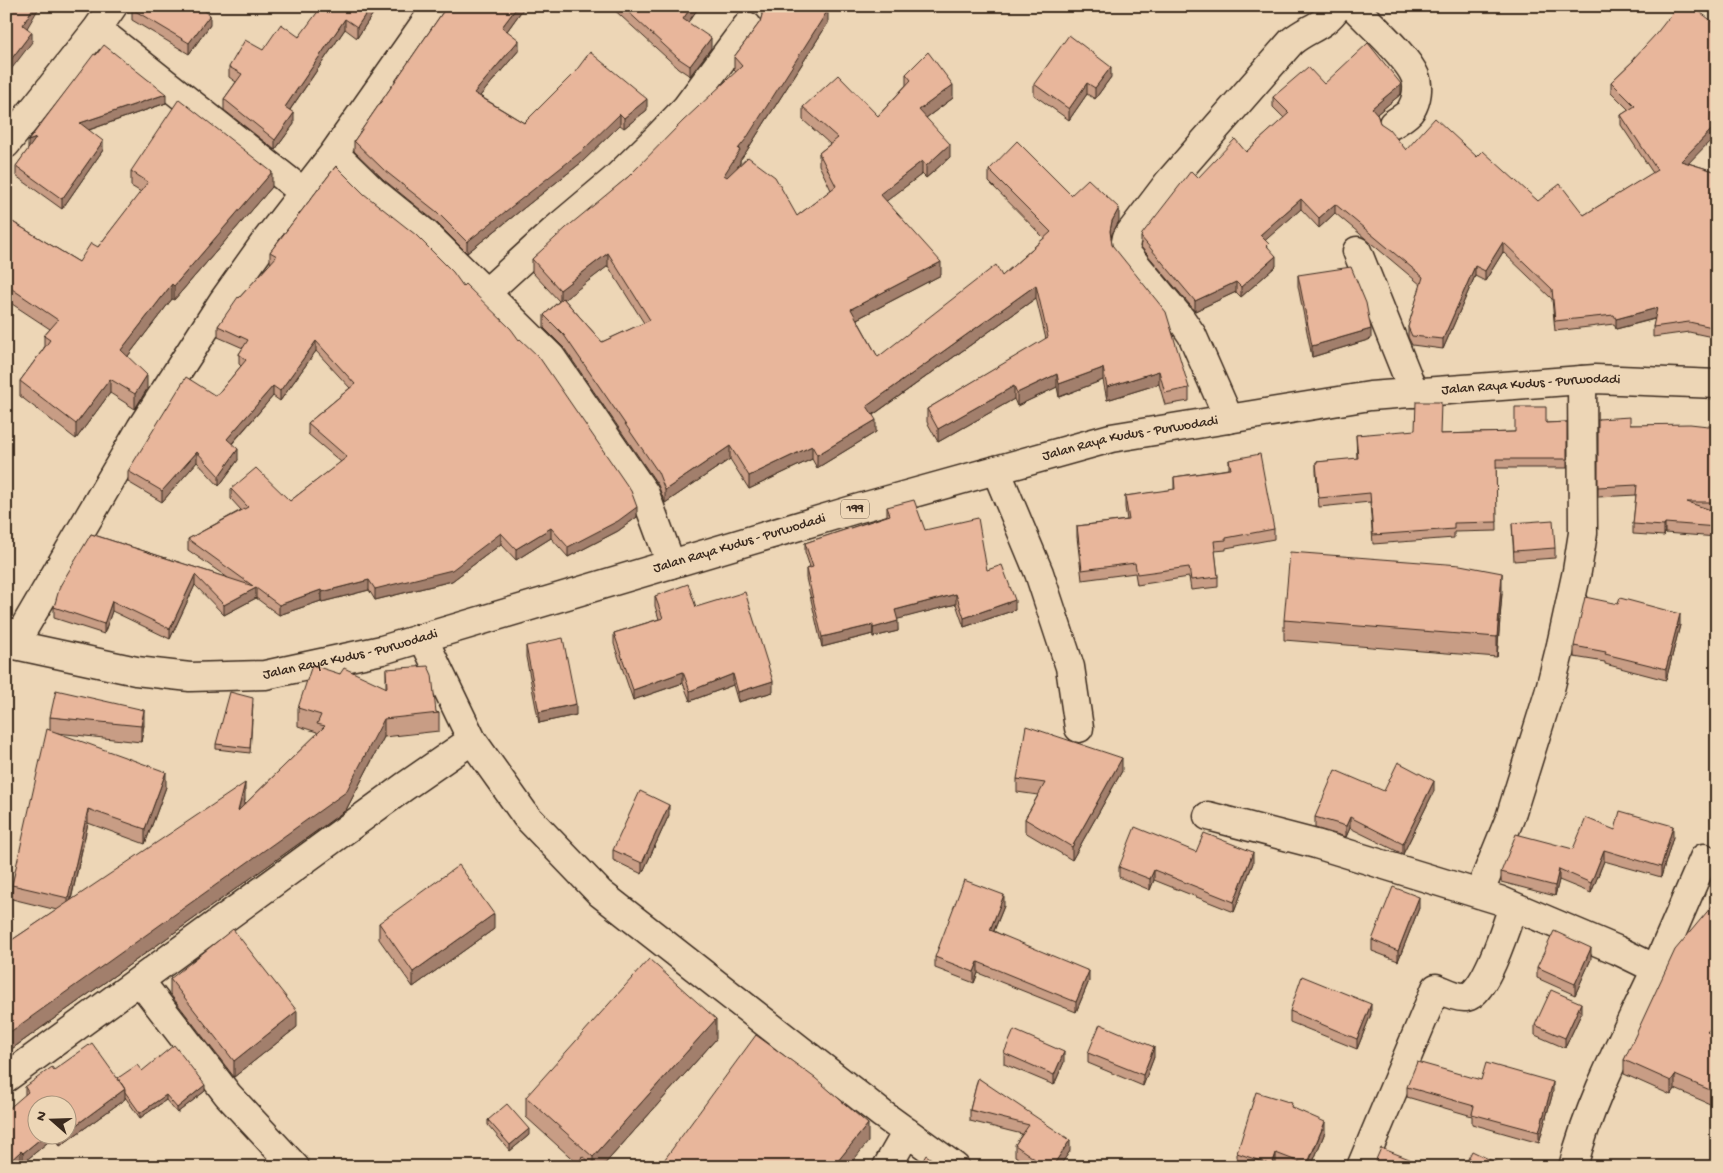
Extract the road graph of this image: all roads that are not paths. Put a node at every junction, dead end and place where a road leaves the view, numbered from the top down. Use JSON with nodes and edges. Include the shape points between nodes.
{"nodes":[{"id":1,"x":113,"y":6,"type":"edge"},
{"id":2,"x":437,"y":6,"type":"edge"},
{"id":3,"x":1338,"y":6,"type":"edge"},
{"id":4,"x":1353,"y":6,"type":"edge"},
{"id":5,"x":747,"y":26,"type":"dead end"},
{"id":6,"x":97,"y":29,"type":"junction"},
{"id":7,"x":1393,"y":124,"type":"dead end"},
{"id":8,"x":6,"y":144,"type":"edge"},
{"id":9,"x":334,"y":153,"type":"junction"},
{"id":10,"x":303,"y":192,"type":"junction"},
{"id":11,"x":1357,"y":251,"type":"dead end"},
{"id":12,"x":486,"y":293,"type":"junction"},
{"id":13,"x":1582,"y":380,"type":"junction"},
{"id":14,"x":1717,"y":384,"type":"edge"},
{"id":15,"x":1414,"y":393,"type":"junction"},
{"id":16,"x":1229,"y":418,"type":"junction"},
{"id":17,"x":996,"y":470,"type":"junction"},
{"id":18,"x":672,"y":564,"type":"junction"},
{"id":19,"x":422,"y":638,"type":"junction"},
{"id":20,"x":10,"y":644,"type":"edge"},
{"id":21,"x":1079,"y":728,"type":"dead end"},
{"id":22,"x":472,"y":740,"type":"junction"},
{"id":23,"x":1208,"y":816,"type":"dead end"},
{"id":24,"x":1704,"y":858,"type":"dead end"},
{"id":25,"x":1479,"y":894,"type":"junction"},
{"id":26,"x":1513,"y":906,"type":"junction"},
{"id":27,"x":1656,"y":968,"type":"junction"},
{"id":28,"x":140,"y":981,"type":"junction"},
{"id":29,"x":6,"y":1078,"type":"edge"},
{"id":30,"x":907,"y":1132,"type":"junction"},
{"id":31,"x":295,"y":1167,"type":"edge"},
{"id":32,"x":887,"y":1167,"type":"edge"},
{"id":33,"x":955,"y":1167,"type":"edge"},
{"id":34,"x":1361,"y":1167,"type":"edge"},
{"id":35,"x":1573,"y":1167,"type":"edge"}],
"edges":[{"from":1,"to":6,"type":"street"},
{"from":2,"to":9,"type":"street"},
{"from":3,"to":16,"type":"street","via":[[1316,28],[1291,42],[1168,183],[1127,237],[1127,254],[1192,335]]},
{"from":4,"to":7,"type":"street","via":[[1415,76],[1416,99],[1410,111]]},
{"from":5,"to":12,"type":"street","via":[[686,108],[657,138]]},
{"from":6,"to":8,"type":"street"},
{"from":6,"to":10,"type":"street"},
{"from":9,"to":10,"type":"street"},
{"from":9,"to":12,"type":"street","via":[[374,192],[426,234]]},
{"from":10,"to":20,"type":"street","via":[[224,300],[141,428]]},
{"from":11,"to":15,"type":"street"},
{"from":12,"to":18,"type":"street","via":[[551,357],[645,494]]},
{"from":13,"to":14,"type":"street","name":"Jalan Raya Kudus - Purwodadi","number":"199"},
{"from":13,"to":15,"type":"street","name":"Jalan Raya Kudus - Purwodadi","number":"199"},
{"from":13,"to":25,"type":"street","via":[[1583,533],[1577,571],[1549,693],[1510,818]]},
{"from":15,"to":16,"type":"street","name":"Jalan Raya Kudus - Purwodadi","number":"199","via":[[1370,396]]},
{"from":16,"to":17,"type":"street","name":"Jalan Raya Kudus - Purwodadi","number":"199","via":[[1111,438]]},
{"from":17,"to":18,"type":"street","name":"Jalan Raya Kudus - Purwodadi","number":"199"},
{"from":17,"to":21,"type":"street","via":[[1040,573],[1070,667]]},
{"from":18,"to":19,"type":"street","name":"Jalan Raya Kudus - Purwodadi","number":"199"},
{"from":19,"to":20,"type":"street","name":"Jalan Raya Kudus - Purwodadi","number":"199","via":[[382,650],[265,675],[190,678],[136,671]]},
{"from":19,"to":22,"type":"street"},
{"from":22,"to":28,"type":"street"},
{"from":22,"to":30,"type":"street","via":[[526,816],[600,893]]},
{"from":23,"to":25,"type":"street","via":[[1316,844]]},
{"from":24,"to":27,"type":"street"},
{"from":25,"to":26,"type":"street"},
{"from":26,"to":27,"type":"street"},
{"from":26,"to":34,"type":"street","via":[[1477,991],[1464,997],[1436,988]]},
{"from":27,"to":35,"type":"street","via":[[1594,1100]]},
{"from":28,"to":29,"type":"street"},
{"from":28,"to":31,"type":"street","via":[[228,1095]]},
{"from":30,"to":32,"type":"street"},
{"from":30,"to":33,"type":"street"}]}
